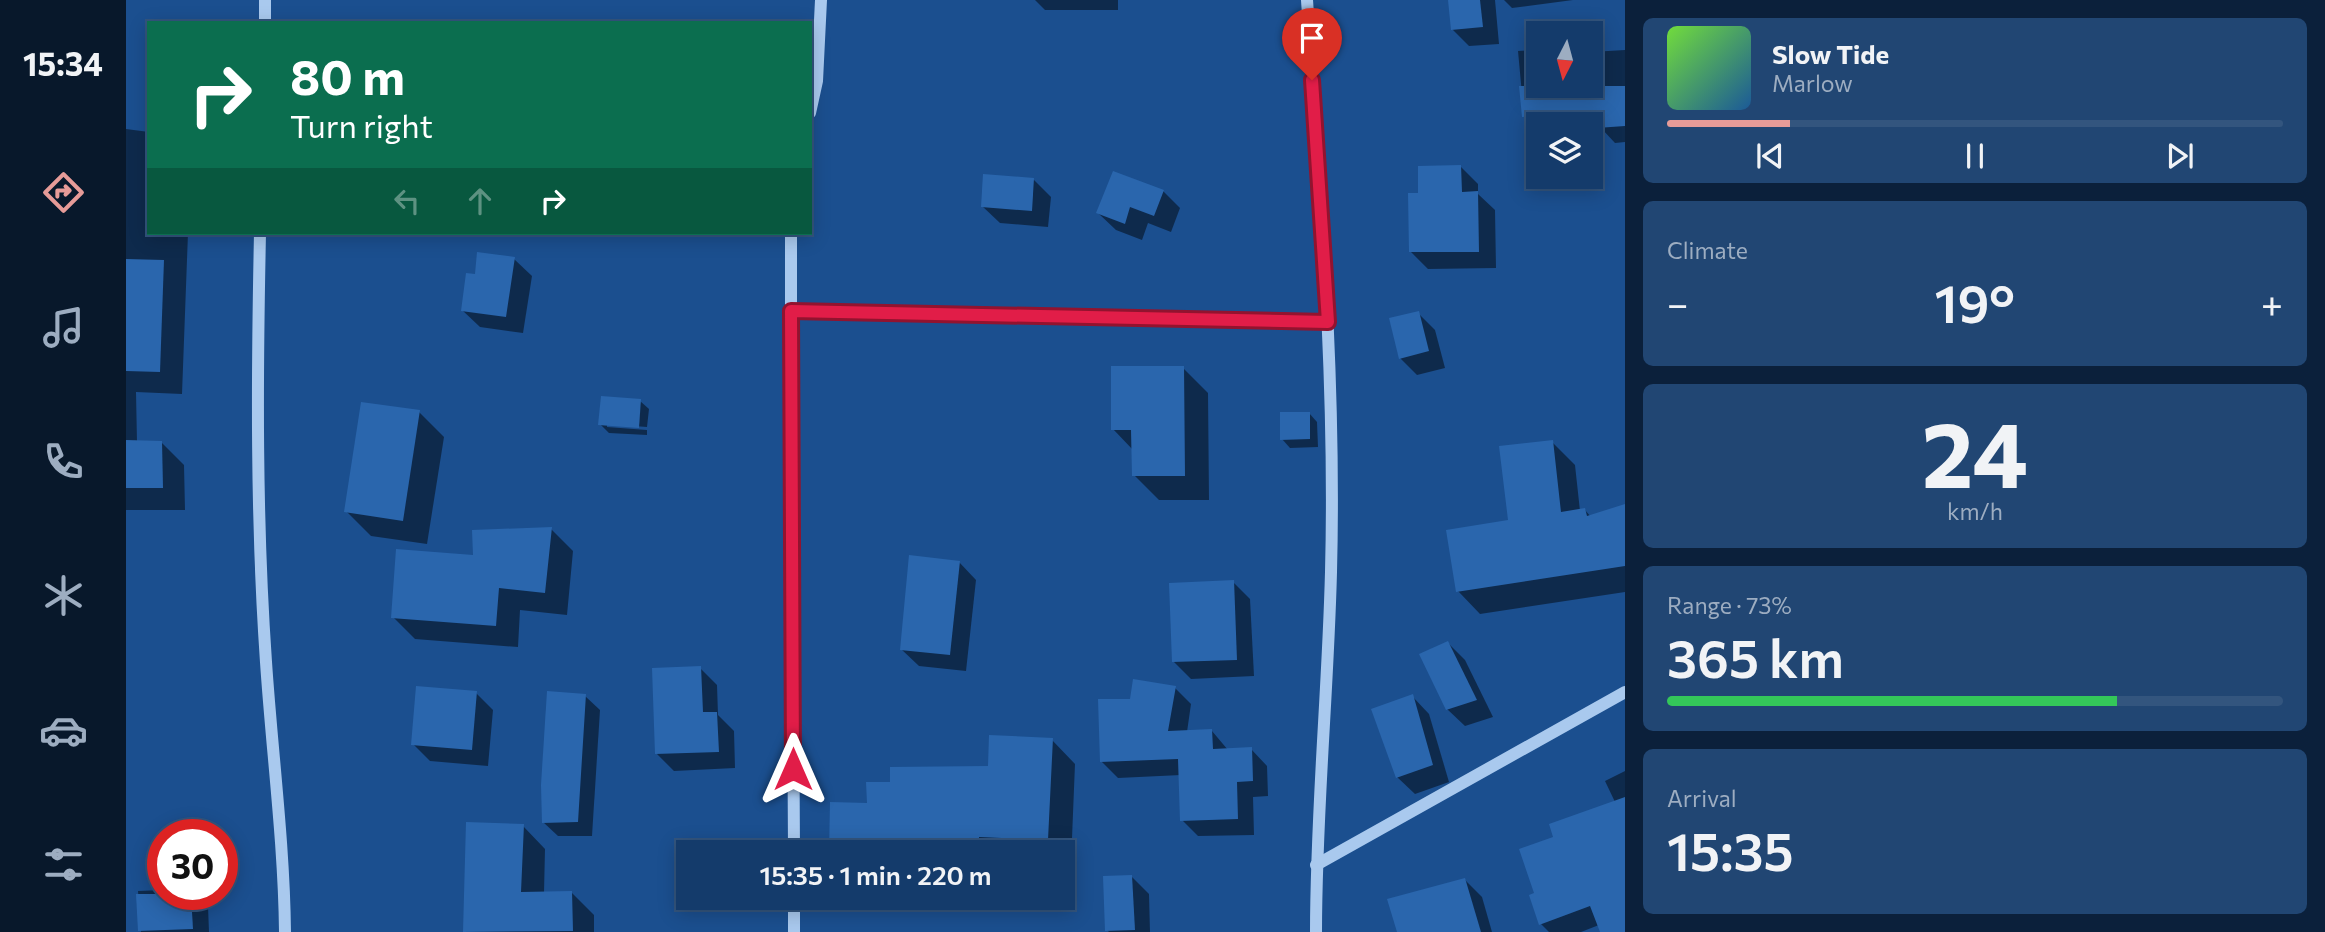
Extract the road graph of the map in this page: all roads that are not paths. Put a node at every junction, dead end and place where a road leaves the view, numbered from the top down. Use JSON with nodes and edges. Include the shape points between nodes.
{"nodes":[{"id":1,"x":265,"y":0,"type":"edge"},
{"id":2,"x":821,"y":0,"type":"edge"},
{"id":3,"x":1307,"y":0,"type":"edge"},
{"id":4,"x":265,"y":21,"type":"edge"},
{"id":5,"x":812,"y":104,"type":"edge"},
{"id":6,"x":260,"y":235,"type":"edge"},
{"id":7,"x":791,"y":235,"type":"edge"},
{"id":8,"x":791,"y":311,"type":"junction"},
{"id":9,"x":1328,"y":322,"type":"junction"},
{"id":10,"x":1625,"y":692,"type":"edge"},
{"id":11,"x":794,"y":840,"type":"edge"},
{"id":12,"x":1316,"y":865,"type":"junction"},
{"id":13,"x":794,"y":910,"type":"edge"},
{"id":14,"x":285,"y":932,"type":"edge"},
{"id":15,"x":794,"y":932,"type":"edge"},
{"id":16,"x":1316,"y":932,"type":"edge"}],
"edges":[{"from":1,"to":4,"type":"street"},
{"from":2,"to":5,"type":"street"},
{"from":3,"to":9,"type":"street"},
{"from":6,"to":14,"type":"street","via":[[256,396],[264,619]]},
{"from":7,"to":8,"type":"street"},
{"from":8,"to":9,"type":"street"},
{"from":8,"to":11,"type":"street"},
{"from":9,"to":12,"type":"street","via":[[1331,571]]},
{"from":10,"to":12,"type":"street"},
{"from":12,"to":16,"type":"street"},
{"from":13,"to":15,"type":"street"}]}
